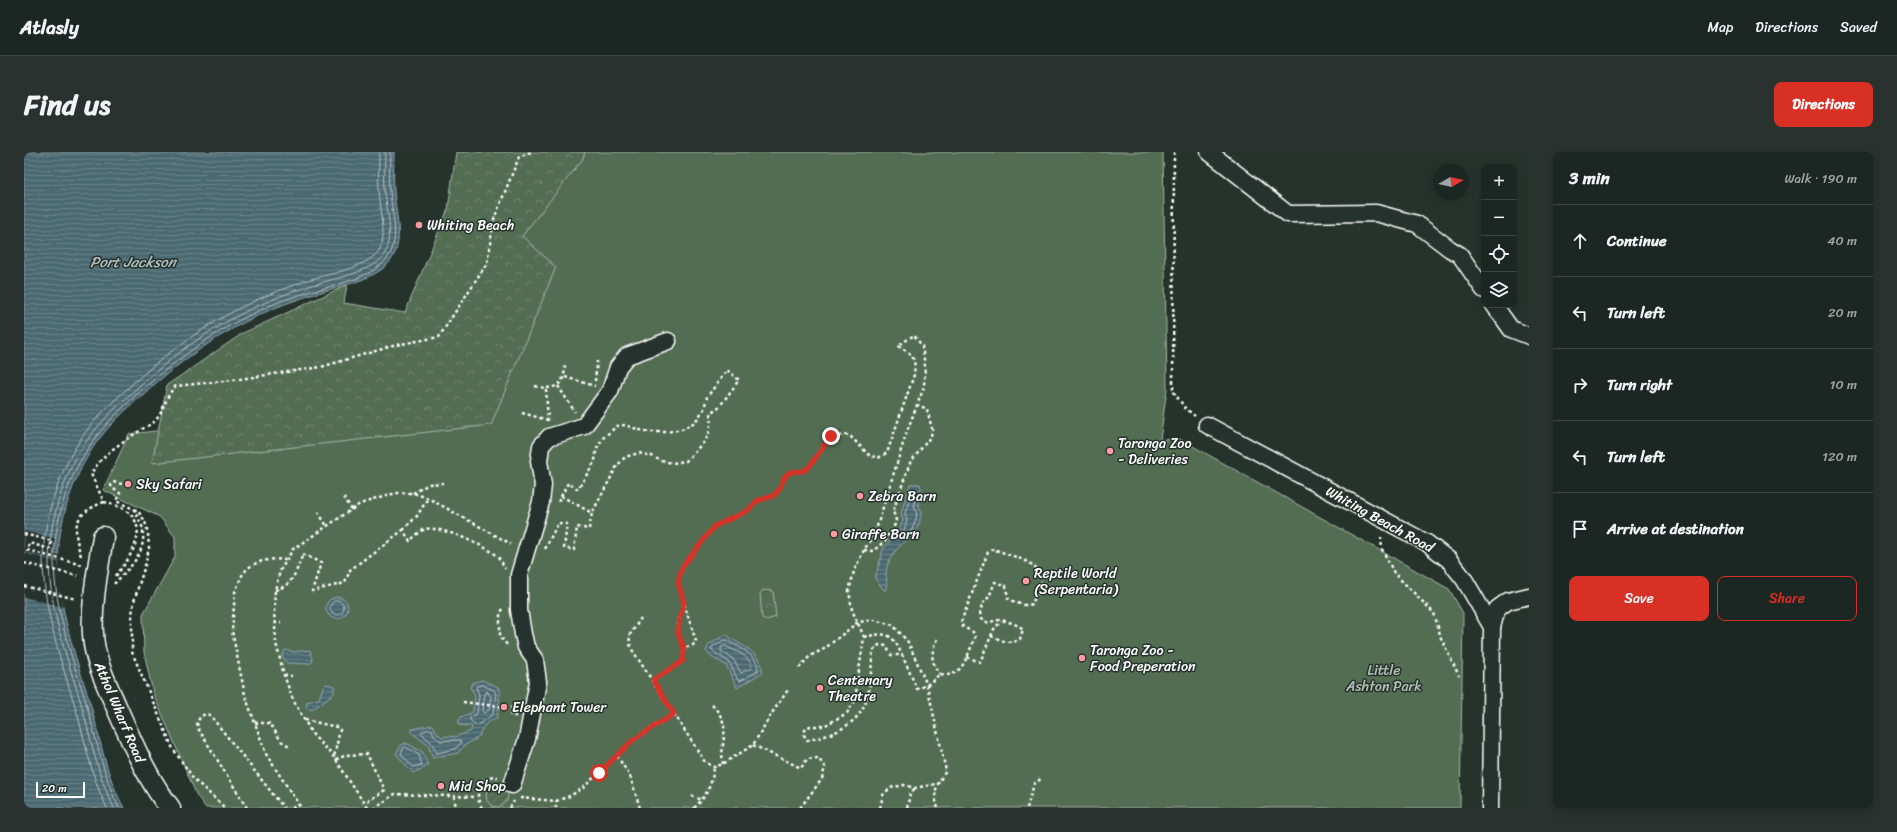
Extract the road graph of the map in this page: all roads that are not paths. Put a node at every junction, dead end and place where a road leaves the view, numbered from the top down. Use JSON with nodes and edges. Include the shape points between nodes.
{"nodes":[{"id":1,"x":1209,"y":152,"type":"edge"},
{"id":2,"x":1481,"y":286,"type":"edge"},
{"id":3,"x":1496,"y":308,"type":"edge"},
{"id":4,"x":1529,"y":336,"type":"edge"},
{"id":5,"x":668,"y":341,"type":"dead end"},
{"id":6,"x":1207,"y":425,"type":"road end"},
{"id":7,"x":103,"y":537,"type":"dead end"},
{"id":8,"x":1529,"y":596,"type":"edge"},
{"id":9,"x":1492,"y":627,"type":"junction"},
{"id":10,"x":514,"y":792,"type":"road end"},
{"id":11,"x":170,"y":808,"type":"edge"},
{"id":12,"x":1490,"y":808,"type":"edge"}],
"edges":[{"from":1,"to":2,"type":"street","via":[[1288,214],[1376,213],[1417,224],[1460,255]]},
{"from":3,"to":4,"type":"street","via":[[1511,329]]},
{"from":5,"to":10,"type":"street","via":[[627,356],[618,367],[610,391],[584,426],[549,437],[541,446],[541,502],[519,575],[519,610],[526,647],[535,660],[538,682]]},
{"from":6,"to":9,"type":"street","name":"Whiting Beach Road","via":[[1427,543],[1449,560]]},
{"from":7,"to":11,"type":"main road","name":"Athol Wharf Road","via":[[92,614],[97,656],[103,676],[142,766]]},
{"from":8,"to":9,"type":"street","via":[[1508,601],[1497,609]]},
{"from":9,"to":12,"type":"street"}]}
